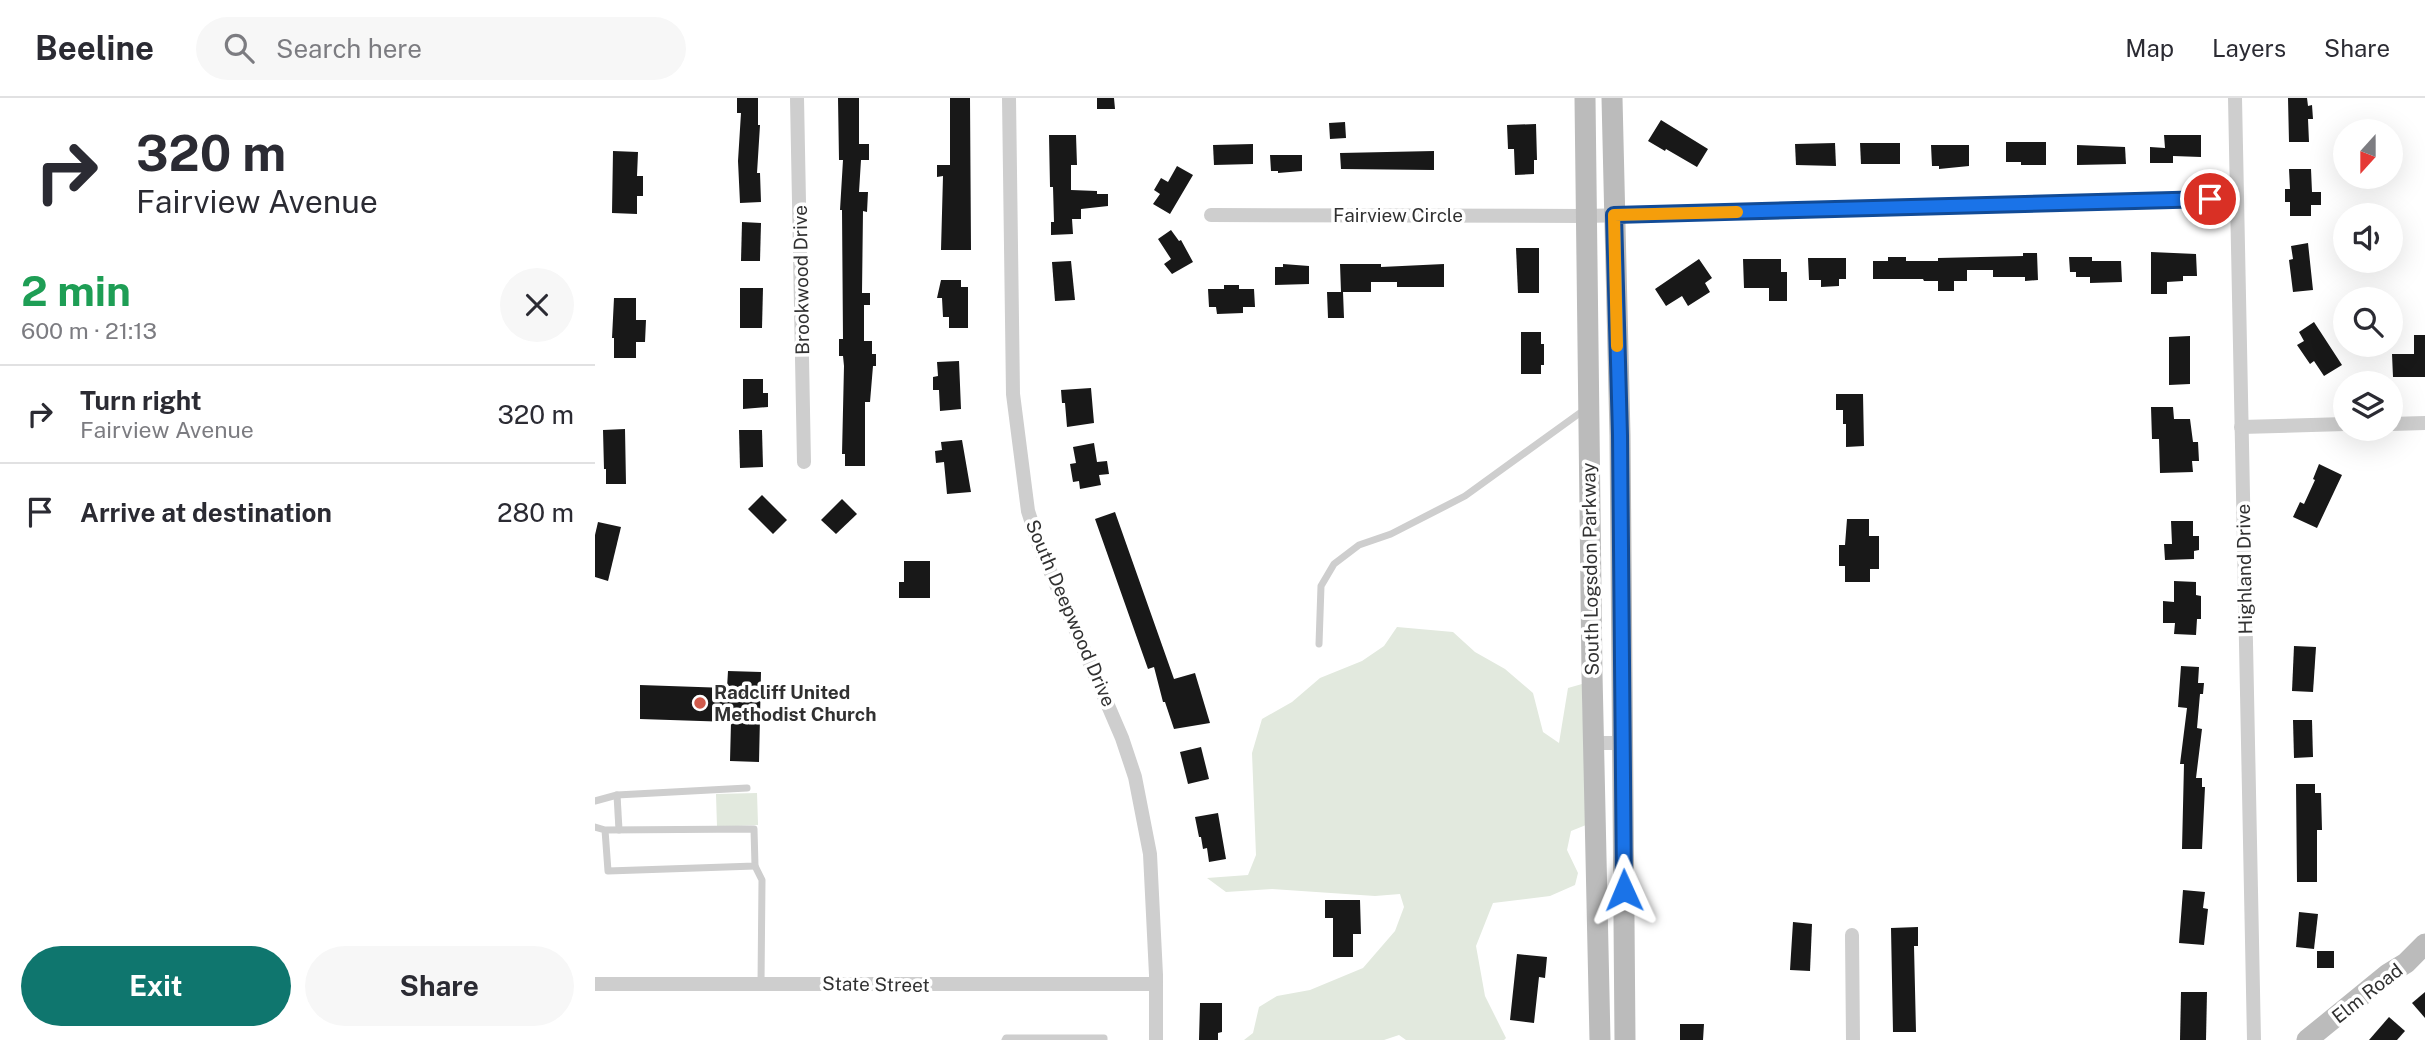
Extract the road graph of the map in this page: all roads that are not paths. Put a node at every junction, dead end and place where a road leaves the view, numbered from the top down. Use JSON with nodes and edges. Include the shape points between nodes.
{"nodes":[{"id":1,"x":797,"y":98,"type":"edge"},
{"id":2,"x":1009,"y":98,"type":"edge"},
{"id":3,"x":1585,"y":98,"type":"edge"},
{"id":4,"x":1612,"y":98,"type":"edge"},
{"id":5,"x":2235,"y":98,"type":"edge"},
{"id":6,"x":2237,"y":199,"type":"junction"},
{"id":7,"x":1211,"y":215,"type":"dead end"},
{"id":8,"x":1614,"y":215,"type":"junction"},
{"id":9,"x":1586,"y":216,"type":"junction"},
{"id":10,"x":1588,"y":408,"type":"junction"},
{"id":11,"x":2425,"y":423,"type":"edge"},
{"id":12,"x":2333,"y":424,"type":"edge"},
{"id":13,"x":2403,"y":424,"type":"edge"},
{"id":14,"x":2241,"y":427,"type":"junction"},
{"id":15,"x":804,"y":462,"type":"dead end"},
{"id":16,"x":1605,"y":501,"type":"junction"},
{"id":17,"x":1319,"y":644,"type":"dead end"},
{"id":18,"x":1594,"y":743,"type":"junction"},
{"id":19,"x":1621,"y":743,"type":"junction"},
{"id":20,"x":747,"y":788,"type":"dead end"},
{"id":21,"x":617,"y":795,"type":"junction"},
{"id":22,"x":595,"y":802,"type":"edge"},
{"id":23,"x":595,"y":827,"type":"edge"},
{"id":24,"x":605,"y":830,"type":"junction"},
{"id":25,"x":619,"y":830,"type":"junction"},
{"id":26,"x":755,"y":866,"type":"junction"},
{"id":27,"x":1852,"y":935,"type":"dead end"},
{"id":28,"x":2425,"y":944,"type":"edge"},
{"id":29,"x":761,"y":983,"type":"junction"},
{"id":30,"x":595,"y":984,"type":"edge"},
{"id":31,"x":1156,"y":984,"type":"junction"},
{"id":32,"x":1005,"y":1040,"type":"edge"},
{"id":33,"x":1104,"y":1040,"type":"edge"},
{"id":34,"x":1156,"y":1040,"type":"edge"},
{"id":35,"x":1599,"y":1040,"type":"edge"},
{"id":36,"x":1625,"y":1040,"type":"edge"},
{"id":37,"x":1853,"y":1040,"type":"edge"},
{"id":38,"x":2254,"y":1040,"type":"edge"},
{"id":39,"x":2307,"y":1040,"type":"edge"}],
"edges":[{"from":1,"to":15,"type":"street","name":"Brookwood Drive"},
{"from":2,"to":31,"type":"street","name":"South Deepwood Drive","via":[[1013,394],[1028,511],[1135,777],[1150,854]]},
{"from":3,"to":9,"type":"main road","name":"South Logsdon Parkway"},
{"from":4,"to":8,"type":"main road","name":"South Logsdon Parkway"},
{"from":5,"to":6,"type":"street","name":"Highland Drive"},
{"from":6,"to":8,"type":"street","name":"Fairview Circle"},
{"from":6,"to":14,"type":"street","name":"Highland Drive"},
{"from":7,"to":9,"type":"street","name":"Fairview Circle"},
{"from":8,"to":9,"type":"street","name":"Fairview Circle"},
{"from":8,"to":16,"type":"main road","name":"South Logsdon Parkway"},
{"from":9,"to":10,"type":"main road","name":"South Logsdon Parkway"},
{"from":10,"to":16,"type":"main road","name":"South Logsdon Parkway"},
{"from":10,"to":17,"type":"lane","via":[[1465,496],[1359,545],[1334,564],[1321,586]]},
{"from":11,"to":13,"type":"street"},
{"from":12,"to":14,"type":"street"},
{"from":14,"to":38,"type":"street","name":"Highland Drive"},
{"from":16,"to":18,"type":"main road","name":"South Logsdon Parkway"},
{"from":16,"to":19,"type":"main road","name":"South Logsdon Parkway"},
{"from":18,"to":19,"type":"street"},
{"from":18,"to":35,"type":"main road","name":"South Logsdon Parkway"},
{"from":19,"to":36,"type":"main road","name":"South Logsdon Parkway"},
{"from":20,"to":21,"type":"lane"},
{"from":21,"to":22,"type":"lane"},
{"from":21,"to":25,"type":"lane"},
{"from":23,"to":24,"type":"lane"},
{"from":24,"to":25,"type":"lane"},
{"from":24,"to":26,"type":"lane","via":[[608,871]]},
{"from":25,"to":26,"type":"lane","via":[[754,829]]},
{"from":26,"to":29,"type":"lane","via":[[762,880]]},
{"from":27,"to":37,"type":"street"},
{"from":28,"to":39,"type":"main road","name":"Elm Road"},
{"from":29,"to":30,"type":"street","name":"State Street"},
{"from":29,"to":31,"type":"street","name":"State Street"},
{"from":31,"to":34,"type":"street","name":"South Deepwood Drive"},
{"from":32,"to":33,"type":"lane"}]}
